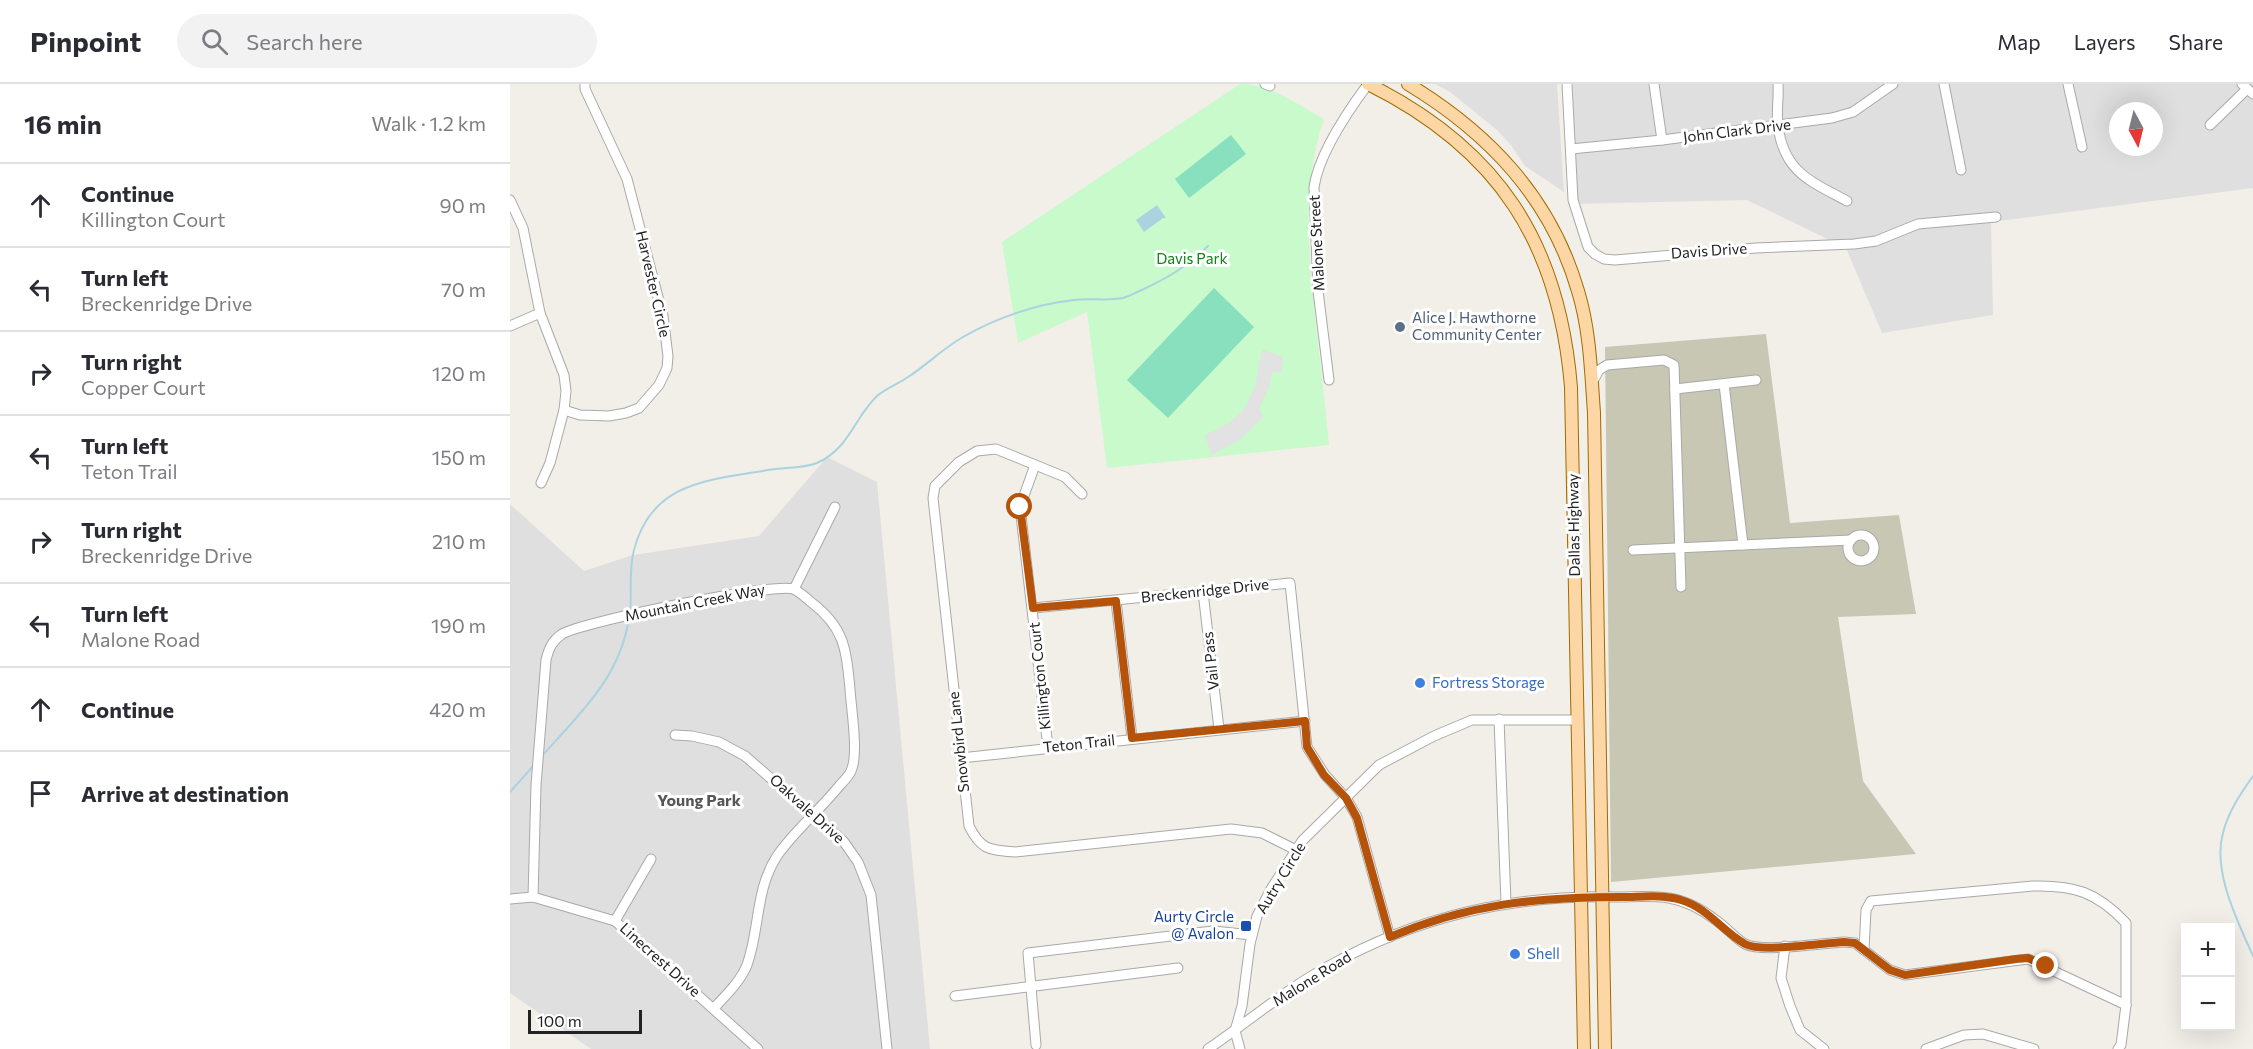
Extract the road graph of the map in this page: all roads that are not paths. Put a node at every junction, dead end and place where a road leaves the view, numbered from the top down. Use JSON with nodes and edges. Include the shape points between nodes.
{"nodes":[{"id":1,"x":585,"y":84,"type":"edge"},
{"id":2,"x":1368,"y":84,"type":"edge"},
{"id":3,"x":1408,"y":84,"type":"edge"},
{"id":4,"x":1419,"y":84,"type":"edge"},
{"id":5,"x":1567,"y":84,"type":"edge"},
{"id":6,"x":1654,"y":84,"type":"edge"},
{"id":7,"x":1778,"y":84,"type":"edge"},
{"id":8,"x":1893,"y":84,"type":"edge"},
{"id":9,"x":1944,"y":84,"type":"edge"},
{"id":10,"x":2068,"y":84,"type":"edge"},
{"id":11,"x":2248,"y":89,"type":"edge"},
{"id":12,"x":1430,"y":97,"type":"junction"},
{"id":13,"x":2210,"y":125,"type":"dead end"},
{"id":14,"x":1778,"y":126,"type":"junction"},
{"id":15,"x":1662,"y":140,"type":"junction"},
{"id":16,"x":2082,"y":147,"type":"dead end"},
{"id":17,"x":1571,"y":149,"type":"junction"},
{"id":18,"x":1961,"y":170,"type":"dead end"},
{"id":19,"x":510,"y":200,"type":"edge"},
{"id":20,"x":1847,"y":201,"type":"dead end"},
{"id":21,"x":1996,"y":217,"type":"dead end"},
{"id":22,"x":540,"y":313,"type":"junction"},
{"id":23,"x":510,"y":326,"type":"edge"},
{"id":24,"x":1589,"y":350,"type":"junction"},
{"id":25,"x":1607,"y":365,"type":"junction"},
{"id":26,"x":1329,"y":380,"type":"dead end"},
{"id":27,"x":1756,"y":380,"type":"dead end"},
{"id":28,"x":1592,"y":383,"type":"junction"},
{"id":29,"x":1724,"y":384,"type":"junction"},
{"id":30,"x":1675,"y":389,"type":"junction"},
{"id":31,"x":564,"y":410,"type":"junction"},
{"id":32,"x":1035,"y":465,"type":"junction"},
{"id":33,"x":541,"y":483,"type":"dead end"},
{"id":34,"x":1082,"y":494,"type":"dead end"},
{"id":35,"x":835,"y":507,"type":"dead end"},
{"id":36,"x":1851,"y":540,"type":"dead end"},
{"id":37,"x":1743,"y":545,"type":"junction"},
{"id":38,"x":1679,"y":548,"type":"junction"},
{"id":39,"x":1633,"y":550,"type":"dead end"},
{"id":40,"x":1681,"y":587,"type":"dead end"},
{"id":41,"x":794,"y":589,"type":"junction"},
{"id":42,"x":1203,"y":592,"type":"junction"},
{"id":43,"x":1116,"y":601,"type":"junction"},
{"id":44,"x":1033,"y":608,"type":"junction"},
{"id":45,"x":1499,"y":719,"type":"junction"},
{"id":46,"x":1578,"y":720,"type":"junction"},
{"id":47,"x":1305,"y":721,"type":"junction"},
{"id":48,"x":1219,"y":729,"type":"junction"},
{"id":49,"x":675,"y":735,"type":"dead end"},
{"id":50,"x":1132,"y":738,"type":"junction"},
{"id":51,"x":1048,"y":747,"type":"junction"},
{"id":52,"x":961,"y":758,"type":"junction"},
{"id":53,"x":1346,"y":798,"type":"junction"},
{"id":54,"x":814,"y":814,"type":"junction"},
{"id":55,"x":1296,"y":850,"type":"junction"},
{"id":56,"x":651,"y":859,"type":"dead end"},
{"id":57,"x":1602,"y":896,"type":"junction"},
{"id":58,"x":533,"y":897,"type":"junction"},
{"id":59,"x":1581,"y":897,"type":"junction"},
{"id":60,"x":510,"y":899,"type":"edge"},
{"id":61,"x":1506,"y":903,"type":"junction"},
{"id":62,"x":615,"y":921,"type":"junction"},
{"id":63,"x":1252,"y":934,"type":"junction"},
{"id":64,"x":1390,"y":937,"type":"junction"},
{"id":65,"x":1785,"y":946,"type":"junction"},
{"id":66,"x":1864,"y":950,"type":"junction"},
{"id":67,"x":1178,"y":968,"type":"dead end"},
{"id":68,"x":1031,"y":987,"type":"junction"},
{"id":69,"x":955,"y":996,"type":"dead end"},
{"id":70,"x":2126,"y":1005,"type":"junction"},
{"id":71,"x":714,"y":1008,"type":"junction"},
{"id":72,"x":1235,"y":1031,"type":"junction"},
{"id":73,"x":1036,"y":1045,"type":"dead end"},
{"id":74,"x":758,"y":1049,"type":"edge"},
{"id":75,"x":887,"y":1049,"type":"edge"},
{"id":76,"x":1208,"y":1049,"type":"edge"},
{"id":77,"x":1240,"y":1049,"type":"edge"},
{"id":78,"x":1584,"y":1049,"type":"edge"},
{"id":79,"x":1605,"y":1049,"type":"edge"},
{"id":80,"x":1824,"y":1049,"type":"edge"},
{"id":81,"x":1926,"y":1049,"type":"edge"},
{"id":82,"x":2034,"y":1049,"type":"edge"},
{"id":83,"x":2118,"y":1049,"type":"edge"}],
"edges":[{"from":1,"to":31,"type":"street","name":"Harvester Circle","via":[[627,179],[663,316],[668,356],[659,385],[639,408],[609,416]]},
{"from":2,"to":26,"type":"street","name":"Malone Street","via":[[1325,153],[1315,182],[1318,291]]},
{"from":2,"to":46,"type":"main road","name":"Dallas Highway","via":[[1429,118],[1480,162],[1519,212],[1549,272],[1565,333],[1571,387]]},
{"from":3,"to":12,"type":"main road","name":"Dallas Highway"},
{"from":4,"to":12,"type":"main road"},
{"from":5,"to":17,"type":"street","name":"Davis Drive"},
{"from":6,"to":15,"type":"street"},
{"from":7,"to":14,"type":"street"},
{"from":8,"to":14,"type":"street","name":"John Clark Drive","via":[[1853,112]]},
{"from":9,"to":18,"type":"street"},
{"from":10,"to":16,"type":"street"},
{"from":11,"to":13,"type":"street"},
{"from":12,"to":24,"type":"main road","name":"Dallas Highway","via":[[1499,154],[1530,191],[1561,245],[1578,291]]},
{"from":14,"to":15,"type":"street","name":"John Clark Drive"},
{"from":14,"to":20,"type":"street","via":[[1789,162]]},
{"from":15,"to":17,"type":"street","name":"John Clark Drive"},
{"from":17,"to":21,"type":"street","name":"Davis Drive","via":[[1575,207],[1588,246],[1604,259],[1854,244],[1876,241],[1918,224]]},
{"from":19,"to":22,"type":"street","via":[[524,228]]},
{"from":22,"to":23,"type":"street"},
{"from":22,"to":31,"type":"street","via":[[564,375]]},
{"from":24,"to":25,"type":"street"},
{"from":24,"to":28,"type":"main road","name":"Dallas Highway"},
{"from":25,"to":28,"type":"street"},
{"from":25,"to":30,"type":"street","via":[[1672,362]]},
{"from":27,"to":29,"type":"street"},
{"from":28,"to":57,"type":"main road","name":"Dallas Highway"},
{"from":29,"to":30,"type":"street"},
{"from":29,"to":37,"type":"street"},
{"from":30,"to":38,"type":"street"},
{"from":31,"to":33,"type":"street"},
{"from":32,"to":34,"type":"street","name":"Snowbird Lane","via":[[1065,477]]},
{"from":32,"to":44,"type":"street","name":"Killington Court","via":[[1020,507]]},
{"from":32,"to":52,"type":"street","name":"Snowbird Lane","via":[[996,449],[976,451],[935,486],[933,498]]},
{"from":35,"to":41,"type":"street"},
{"from":36,"to":37,"type":"street"},
{"from":37,"to":38,"type":"street"},
{"from":38,"to":39,"type":"street"},
{"from":38,"to":40,"type":"street"},
{"from":41,"to":54,"type":"street","via":[[826,613],[840,632],[847,657],[854,736],[851,771]]},
{"from":41,"to":58,"type":"street","name":"Mountain Creek Way","via":[[733,594],[579,626],[550,644],[536,785]]},
{"from":42,"to":43,"type":"street","name":"Breckenridge Drive"},
{"from":42,"to":47,"type":"street","name":"Breckenridge Drive","via":[[1290,583]]},
{"from":42,"to":48,"type":"street","name":"Vail Pass"},
{"from":43,"to":44,"type":"street","name":"Breckenridge Drive"},
{"from":43,"to":50,"type":"street"},
{"from":44,"to":51,"type":"street","name":"Killington Court"},
{"from":45,"to":46,"type":"street","name":"Autry Circle"},
{"from":45,"to":53,"type":"street","name":"Autry Circle","via":[[1472,720],[1395,755],[1379,765]]},
{"from":45,"to":61,"type":"street"},
{"from":46,"to":59,"type":"main road","name":"Dallas Highway"},
{"from":47,"to":48,"type":"street","name":"Teton Trail"},
{"from":47,"to":53,"type":"street","name":"Breckenridge Drive","via":[[1307,747],[1324,775]]},
{"from":48,"to":50,"type":"street","name":"Teton Trail"},
{"from":49,"to":54,"type":"street","name":"Oakvale Drive","via":[[719,742],[745,756]]},
{"from":50,"to":51,"type":"street","name":"Teton Trail"},
{"from":51,"to":52,"type":"street","name":"Teton Trail"},
{"from":52,"to":55,"type":"street","name":"Snowbird Lane","via":[[969,826],[976,840],[989,850],[1015,852],[1231,829],[1262,833]]},
{"from":53,"to":55,"type":"street","name":"Autry Circle"},
{"from":53,"to":64,"type":"street","name":"Breckenridge Drive","via":[[1357,818]]},
{"from":54,"to":71,"type":"street","via":[[777,856],[759,899],[746,966]]},
{"from":54,"to":75,"type":"street","name":"Oakvale Drive","via":[[844,842],[858,862],[871,895]]},
{"from":55,"to":63,"type":"street","name":"Autry Circle","via":[[1257,916]]},
{"from":56,"to":62,"type":"street"},
{"from":57,"to":59,"type":"street","name":"Malone Road"},
{"from":57,"to":65,"type":"street","name":"Malone Road","via":[[1681,900],[1716,920],[1745,944],[1759,948]]},
{"from":57,"to":79,"type":"main road","name":"Dallas Highway"},
{"from":58,"to":60,"type":"street","name":"Linecrest Drive"},
{"from":58,"to":62,"type":"street","name":"Linecrest Drive"},
{"from":59,"to":61,"type":"street","name":"Malone Road"},
{"from":59,"to":78,"type":"main road","name":"Dallas Highway"},
{"from":61,"to":64,"type":"street","name":"Malone Road","via":[[1458,913]]},
{"from":62,"to":71,"type":"street","name":"Linecrest Drive"},
{"from":63,"to":68,"type":"street","via":[[1213,931],[1028,953]]},
{"from":63,"to":72,"type":"street","name":"Autry Circle"},
{"from":64,"to":72,"type":"street","name":"Malone Road","via":[[1326,967]]},
{"from":65,"to":66,"type":"street","name":"Malone Road","via":[[1844,942],[1855,943]]},
{"from":65,"to":80,"type":"street","via":[[1781,978],[1790,1006],[1800,1030]]},
{"from":66,"to":70,"type":"street","via":[[1890,970],[1905,975],[2028,958]]},
{"from":66,"to":70,"type":"street","via":[[1866,910],[1871,902],[2033,886],[2076,888],[2126,923]]},
{"from":67,"to":68,"type":"street"},
{"from":68,"to":69,"type":"street"},
{"from":68,"to":73,"type":"street"},
{"from":70,"to":83,"type":"street"},
{"from":71,"to":74,"type":"street","name":"Linecrest Drive"},
{"from":72,"to":76,"type":"street","name":"Malone Road"},
{"from":72,"to":77,"type":"street"},
{"from":81,"to":82,"type":"street","via":[[1964,1035],[1983,1034]]}]}
